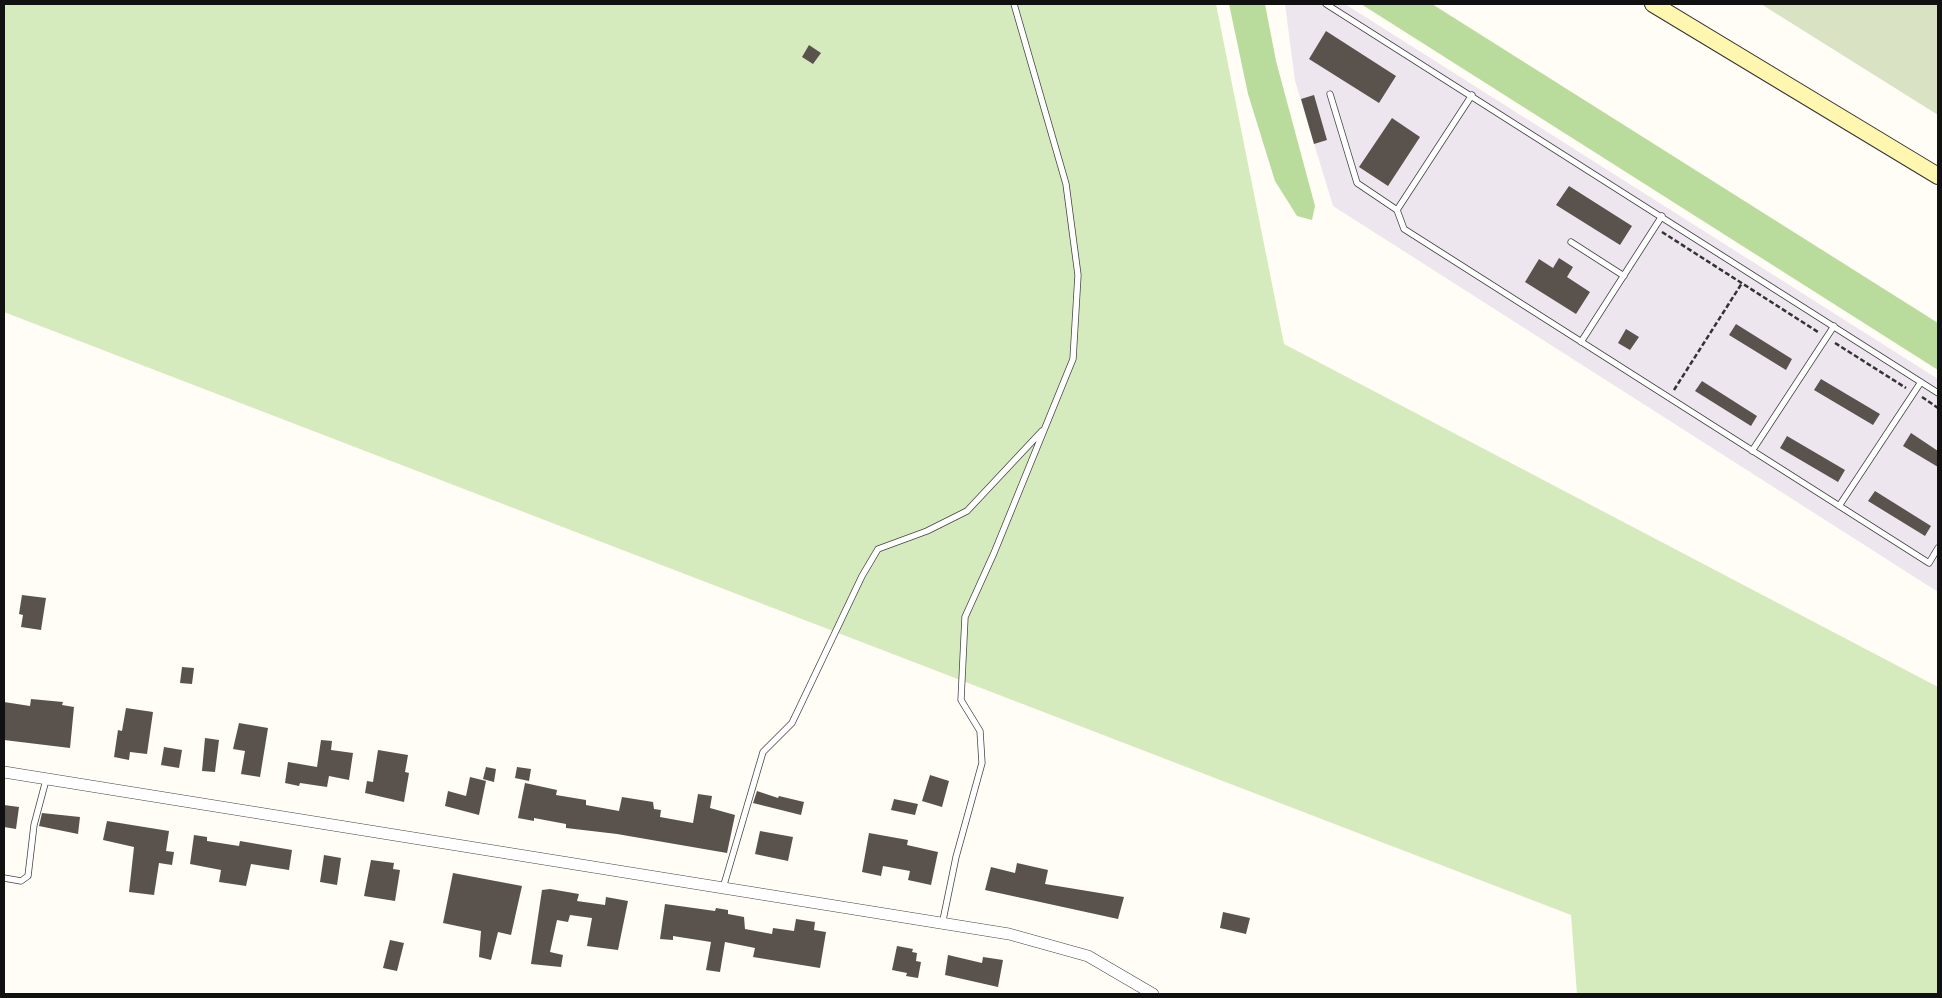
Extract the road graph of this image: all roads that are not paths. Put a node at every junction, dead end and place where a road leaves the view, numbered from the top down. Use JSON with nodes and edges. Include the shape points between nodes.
{"nodes":[{"id":1,"x":1014,"y":4,"type":"edge"},
{"id":2,"x":1326,"y":4,"type":"edge"},
{"id":3,"x":1653,"y":4,"type":"edge"},
{"id":4,"x":1330,"y":94,"type":"dead end"},
{"id":5,"x":1472,"y":95,"type":"junction"},
{"id":6,"x":1938,"y":176,"type":"edge"},
{"id":7,"x":1397,"y":210,"type":"junction"},
{"id":8,"x":1662,"y":216,"type":"junction"},
{"id":9,"x":1571,"y":242,"type":"dead end"},
{"id":10,"x":1624,"y":276,"type":"junction"},
{"id":11,"x":1834,"y":326,"type":"junction"},
{"id":12,"x":1581,"y":342,"type":"junction"},
{"id":13,"x":1921,"y":382,"type":"junction"},
{"id":14,"x":1938,"y":393,"type":"edge"},
{"id":15,"x":1045,"y":428,"type":"junction"},
{"id":16,"x":1752,"y":451,"type":"junction"},
{"id":17,"x":1840,"y":506,"type":"junction"},
{"id":18,"x":1938,"y":548,"type":"edge"},
{"id":19,"x":4,"y":772,"type":"edge"},
{"id":20,"x":46,"y":780,"type":"junction"},
{"id":21,"x":4,"y":878,"type":"edge"},
{"id":22,"x":723,"y":888,"type":"junction"},
{"id":23,"x":942,"y":925,"type":"junction"},
{"id":24,"x":1154,"y":994,"type":"edge"}],
"edges":[{"from":1,"to":15,"type":"lane","via":[[1066,184],[1078,275],[1073,359]]},
{"from":2,"to":5,"type":"lane"},
{"from":3,"to":6,"type":"main road"},
{"from":4,"to":7,"type":"lane","via":[[1357,183]]},
{"from":5,"to":7,"type":"lane"},
{"from":5,"to":8,"type":"lane"},
{"from":7,"to":12,"type":"lane","via":[[1404,229]]},
{"from":8,"to":10,"type":"lane"},
{"from":8,"to":11,"type":"lane"},
{"from":9,"to":10,"type":"lane"},
{"from":10,"to":12,"type":"lane"},
{"from":11,"to":13,"type":"lane"},
{"from":11,"to":16,"type":"lane"},
{"from":12,"to":16,"type":"lane"},
{"from":13,"to":14,"type":"lane"},
{"from":13,"to":17,"type":"lane"},
{"from":15,"to":22,"type":"lane","via":[[967,511],[927,531],[878,549],[792,723],[763,752]]},
{"from":15,"to":23,"type":"lane","via":[[965,617],[961,700],[980,731],[982,763],[956,856]]},
{"from":16,"to":17,"type":"lane"},
{"from":17,"to":18,"type":"lane","via":[[1929,563]]},
{"from":19,"to":20,"type":"street"},
{"from":20,"to":21,"type":"lane","via":[[34,825],[28,876],[21,881]]},
{"from":20,"to":22,"type":"street"},
{"from":22,"to":23,"type":"street"},
{"from":23,"to":24,"type":"street","via":[[1009,934],[1088,956]]}]}
